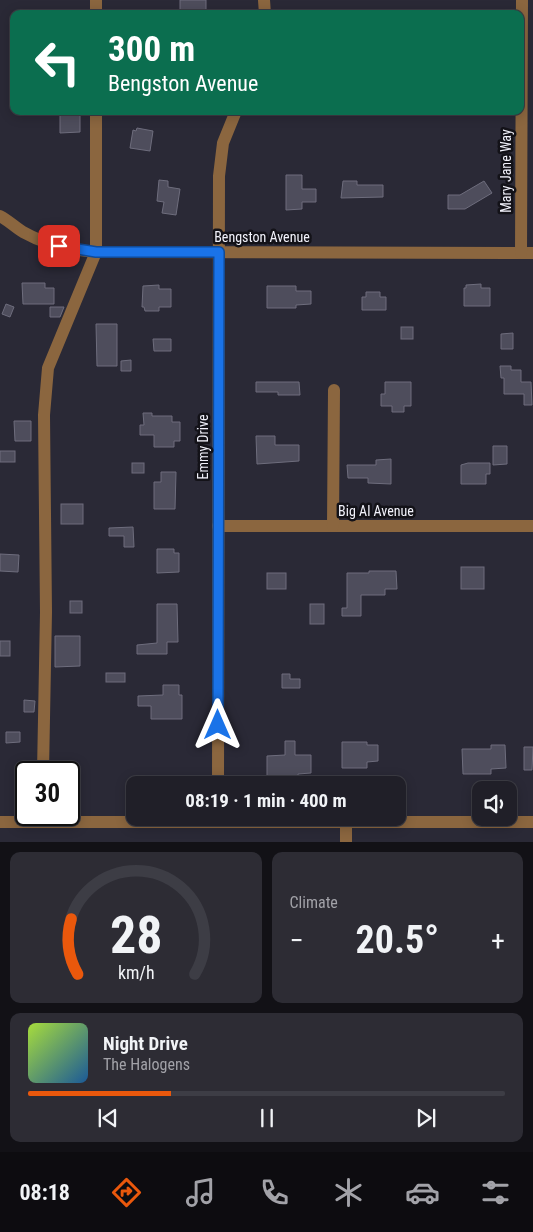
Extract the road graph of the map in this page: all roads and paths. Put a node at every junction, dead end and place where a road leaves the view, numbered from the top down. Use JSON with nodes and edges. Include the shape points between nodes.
{"nodes":[{"id":1,"x":524,"y":101,"type":"edge"},
{"id":2,"x":96,"y":115,"type":"edge"},
{"id":3,"x":234,"y":115,"type":"edge"},
{"id":4,"x":0,"y":216,"type":"edge"},
{"id":5,"x":96,"y":252,"type":"junction"},
{"id":6,"x":219,"y":252,"type":"junction"},
{"id":7,"x":527,"y":253,"type":"edge"},
{"id":8,"x":334,"y":390,"type":"dead end"},
{"id":9,"x":218,"y":526,"type":"junction"},
{"id":10,"x":333,"y":526,"type":"junction"},
{"id":11,"x":533,"y":526,"type":"edge"},
{"id":12,"x":43,"y":761,"type":"edge"},
{"id":13,"x":218,"y":776,"type":"edge"},
{"id":14,"x":80,"y":818,"type":"edge"},
{"id":15,"x":126,"y":819,"type":"edge"},
{"id":16,"x":15,"y":821,"type":"edge"},
{"id":17,"x":0,"y":822,"type":"edge"},
{"id":18,"x":533,"y":822,"type":"edge"},
{"id":19,"x":406,"y":823,"type":"edge"},
{"id":20,"x":346,"y":826,"type":"edge"},
{"id":21,"x":346,"y":842,"type":"edge"}],
"edges":[{"from":1,"to":7,"type":"street","name":"Mary Jane Way"},
{"from":2,"to":5,"type":"street"},
{"from":3,"to":6,"type":"street","name":"Emmy Drive","via":[[223,143],[220,168]]},
{"from":4,"to":5,"type":"street","name":"Bengston Avenue","via":[[47,243],[71,250]]},
{"from":5,"to":6,"type":"street","name":"Bengston Avenue"},
{"from":5,"to":12,"type":"street","via":[[48,368],[44,415]]},
{"from":6,"to":7,"type":"street","name":"Bengston Avenue"},
{"from":6,"to":9,"type":"street","name":"Emmy Drive"},
{"from":8,"to":10,"type":"street"},
{"from":9,"to":10,"type":"street","name":"Big Al Avenue"},
{"from":9,"to":13,"type":"street","name":"Emmy Drive"},
{"from":10,"to":11,"type":"street","name":"Big Al Avenue"},
{"from":14,"to":15,"type":"street"},
{"from":16,"to":17,"type":"street"},
{"from":18,"to":19,"type":"street"},
{"from":20,"to":21,"type":"street"}]}
